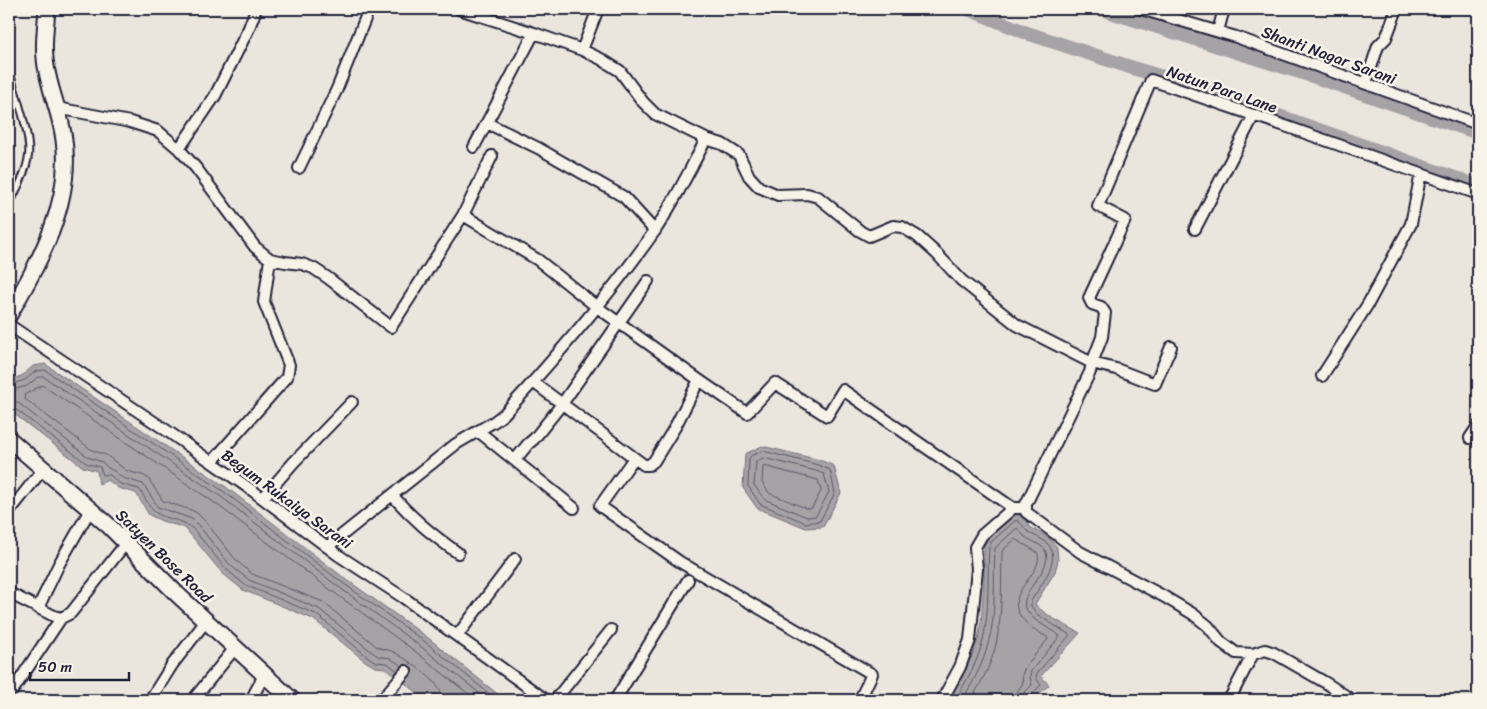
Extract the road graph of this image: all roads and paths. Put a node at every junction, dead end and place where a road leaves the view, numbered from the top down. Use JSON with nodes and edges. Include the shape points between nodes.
{"nodes":[{"id":1,"x":11,"y":9,"type":"edge"},
{"id":2,"x":48,"y":9,"type":"edge"},
{"id":3,"x":256,"y":9,"type":"edge"},
{"id":4,"x":369,"y":9,"type":"edge"},
{"id":5,"x":459,"y":9,"type":"edge"},
{"id":6,"x":598,"y":9,"type":"edge"},
{"id":7,"x":1141,"y":9,"type":"edge"},
{"id":8,"x":1224,"y":9,"type":"edge"},
{"id":9,"x":1397,"y":9,"type":"edge"},
{"id":10,"x":472,"y":11,"type":"edge"},
{"id":11,"x":1155,"y":11,"type":"edge"},
{"id":12,"x":9,"y":14,"type":"edge"},
{"id":13,"x":1218,"y":32,"type":"junction"},
{"id":14,"x":534,"y":33,"type":"junction"},
{"id":15,"x":582,"y":50,"type":"junction"},
{"id":16,"x":9,"y":68,"type":"edge"},
{"id":17,"x":1366,"y":83,"type":"junction"},
{"id":18,"x":57,"y":108,"type":"junction"},
{"id":19,"x":1254,"y":115,"type":"junction"},
{"id":20,"x":487,"y":123,"type":"junction"},
{"id":21,"x":1478,"y":123,"type":"edge"},
{"id":22,"x":706,"y":139,"type":"junction"},
{"id":23,"x":474,"y":147,"type":"dead end"},
{"id":24,"x":180,"y":149,"type":"junction"},
{"id":25,"x":492,"y":156,"type":"dead end"},
{"id":26,"x":299,"y":168,"type":"dead end"},
{"id":27,"x":1421,"y":173,"type":"junction"},
{"id":28,"x":1478,"y":194,"type":"edge"},
{"id":29,"x":9,"y":206,"type":"edge"},
{"id":30,"x":463,"y":214,"type":"junction"},
{"id":31,"x":1195,"y":228,"type":"dead end"},
{"id":32,"x":655,"y":231,"type":"junction"},
{"id":33,"x":270,"y":259,"type":"junction"},
{"id":34,"x":648,"y":281,"type":"dead end"},
{"id":35,"x":596,"y":307,"type":"junction"},
{"id":36,"x":9,"y":315,"type":"edge"},
{"id":37,"x":618,"y":322,"type":"junction"},
{"id":38,"x":9,"y":325,"type":"edge"},
{"id":39,"x":1171,"y":347,"type":"dead end"},
{"id":40,"x":1092,"y":363,"type":"junction"},
{"id":41,"x":1322,"y":376,"type":"dead end"},
{"id":42,"x":698,"y":380,"type":"junction"},
{"id":43,"x":533,"y":382,"type":"junction"},
{"id":44,"x":352,"y":402,"type":"dead end"},
{"id":45,"x":562,"y":404,"type":"junction"},
{"id":46,"x":1478,"y":426,"type":"edge"},
{"id":47,"x":478,"y":431,"type":"junction"},
{"id":48,"x":1470,"y":438,"type":"dead end"},
{"id":49,"x":9,"y":439,"type":"edge"},
{"id":50,"x":634,"y":458,"type":"junction"},
{"id":51,"x":514,"y":460,"type":"junction"},
{"id":52,"x":212,"y":462,"type":"junction"},
{"id":53,"x":43,"y":469,"type":"junction"},
{"id":54,"x":392,"y":495,"type":"junction"},
{"id":55,"x":262,"y":498,"type":"junction"},
{"id":56,"x":10,"y":508,"type":"edge"},
{"id":57,"x":574,"y":508,"type":"dead end"},
{"id":58,"x":1013,"y":508,"type":"junction"},
{"id":59,"x":1026,"y":508,"type":"junction"},
{"id":60,"x":90,"y":510,"type":"junction"},
{"id":61,"x":126,"y":543,"type":"junction"},
{"id":62,"x":327,"y":547,"type":"junction"},
{"id":63,"x":458,"y":553,"type":"dead end"},
{"id":64,"x":514,"y":559,"type":"dead end"},
{"id":65,"x":688,"y":580,"type":"dead end"},
{"id":66,"x":9,"y":593,"type":"edge"},
{"id":67,"x":38,"y":608,"type":"junction"},
{"id":68,"x":61,"y":618,"type":"junction"},
{"id":69,"x":206,"y":621,"type":"junction"},
{"id":70,"x":611,"y":630,"type":"dead end"},
{"id":71,"x":457,"y":636,"type":"junction"},
{"id":72,"x":235,"y":648,"type":"junction"},
{"id":73,"x":1253,"y":654,"type":"junction"},
{"id":74,"x":406,"y":670,"type":"dead end"},
{"id":75,"x":264,"y":674,"type":"junction"},
{"id":76,"x":14,"y":690,"type":"dead end"},
{"id":77,"x":150,"y":700,"type":"edge"},
{"id":78,"x":193,"y":700,"type":"edge"},
{"id":79,"x":251,"y":700,"type":"edge"},
{"id":80,"x":292,"y":700,"type":"edge"},
{"id":81,"x":381,"y":700,"type":"edge"},
{"id":82,"x":546,"y":700,"type":"edge"},
{"id":83,"x":555,"y":700,"type":"edge"},
{"id":84,"x":615,"y":700,"type":"edge"},
{"id":85,"x":873,"y":700,"type":"edge"},
{"id":86,"x":942,"y":700,"type":"edge"},
{"id":87,"x":1230,"y":700,"type":"edge"},
{"id":88,"x":1352,"y":700,"type":"edge"}],
"edges":[{"from":1,"to":12,"type":"lane"},
{"from":2,"to":18,"type":"main road","via":[[45,59]]},
{"from":3,"to":24,"type":"street","via":[[215,96]]},
{"from":4,"to":26,"type":"street","via":[[337,89]]},
{"from":5,"to":10,"type":"street"},
{"from":6,"to":15,"type":"street"},
{"from":7,"to":11,"type":"street","name":"Shanti Nagar Sarani"},
{"from":8,"to":13,"type":"street"},
{"from":9,"to":17,"type":"street","via":[[1386,38],[1378,46]]},
{"from":10,"to":14,"type":"street"},
{"from":11,"to":13,"type":"street","name":"Shanti Nagar Sarani"},
{"from":13,"to":17,"type":"street","name":"Shanti Nagar Sarani"},
{"from":14,"to":15,"type":"street"},
{"from":14,"to":20,"type":"street"},
{"from":15,"to":22,"type":"street","via":[[620,72],[655,114]]},
{"from":16,"to":29,"type":"lane","via":[[29,147],[23,176]]},
{"from":17,"to":21,"type":"street","name":"Shanti Nagar Sarani"},
{"from":18,"to":24,"type":"street","via":[[130,122],[158,132]]},
{"from":18,"to":36,"type":"main road","via":[[66,166],[62,195],[44,248]]},
{"from":19,"to":27,"type":"street","name":"Natun Para Lane"},
{"from":19,"to":31,"type":"street"},
{"from":19,"to":40,"type":"street","name":"Natun Para Lane","via":[[1151,80],[1098,206],[1125,220],[1089,298],[1105,313],[1102,337]]},
{"from":20,"to":23,"type":"street"},
{"from":20,"to":32,"type":"street","via":[[624,197]]},
{"from":22,"to":32,"type":"street"},
{"from":22,"to":40,"type":"street","via":[[739,155],[749,176],[759,187],[778,195],[818,197],[869,236],[893,226],[902,227],[917,236],[961,280],[1017,325]]},
{"from":24,"to":33,"type":"street","via":[[255,247]]},
{"from":25,"to":30,"type":"street"},
{"from":27,"to":28,"type":"street","name":"Natun Para Lane"},
{"from":27,"to":41,"type":"street","via":[[1411,224],[1368,304]]},
{"from":30,"to":33,"type":"street","via":[[391,327],[313,268]]},
{"from":30,"to":35,"type":"street","via":[[538,260]]},
{"from":32,"to":35,"type":"street"},
{"from":33,"to":52,"type":"street","via":[[264,302],[289,365],[287,377]]},
{"from":34,"to":37,"type":"street"},
{"from":35,"to":37,"type":"street"},
{"from":35,"to":43,"type":"street"},
{"from":37,"to":42,"type":"street"},
{"from":37,"to":45,"type":"street"},
{"from":38,"to":52,"type":"street","name":"Begum Rukaiya Sarani"},
{"from":39,"to":40,"type":"street","via":[[1156,384]]},
{"from":40,"to":59,"type":"street"},
{"from":42,"to":50,"type":"street","via":[[654,461],[644,466]]},
{"from":42,"to":58,"type":"street","via":[[747,413],[775,383],[827,416],[843,390]]},
{"from":43,"to":45,"type":"street"},
{"from":43,"to":47,"type":"street","via":[[504,414]]},
{"from":44,"to":55,"type":"street"},
{"from":45,"to":50,"type":"street"},
{"from":45,"to":51,"type":"street"},
{"from":46,"to":48,"type":"street"},
{"from":47,"to":51,"type":"street"},
{"from":47,"to":54,"type":"street","via":[[456,444]]},
{"from":49,"to":53,"type":"main road","name":"Satyen Bose Road"},
{"from":50,"to":85,"type":"street","via":[[600,506],[680,562],[872,674],[862,695]]},
{"from":51,"to":57,"type":"street"},
{"from":52,"to":55,"type":"street","name":"Begum Rukaiya Sarani"},
{"from":53,"to":56,"type":"street"},
{"from":53,"to":60,"type":"main road","name":"Satyen Bose Road"},
{"from":54,"to":62,"type":"street"},
{"from":54,"to":63,"type":"street","via":[[409,515]]},
{"from":55,"to":62,"type":"street","name":"Begum Rukaiya Sarani"},
{"from":58,"to":59,"type":"street"},
{"from":58,"to":86,"type":"street","via":[[982,535],[975,547],[977,569],[970,640]]},
{"from":59,"to":73,"type":"street","via":[[1026,512],[1080,552],[1193,614],[1220,642],[1236,653]]},
{"from":60,"to":61,"type":"main road","name":"Satyen Bose Road"},
{"from":60,"to":67,"type":"street"},
{"from":61,"to":68,"type":"street","via":[[79,604]]},
{"from":61,"to":69,"type":"main road","name":"Satyen Bose Road"},
{"from":62,"to":71,"type":"street","name":"Begum Rukaiya Sarani"},
{"from":64,"to":71,"type":"street"},
{"from":65,"to":84,"type":"street"},
{"from":66,"to":67,"type":"street"},
{"from":67,"to":68,"type":"street"},
{"from":68,"to":76,"type":"street"},
{"from":69,"to":72,"type":"main road","name":"Satyen Bose Road"},
{"from":69,"to":77,"type":"street"},
{"from":70,"to":83,"type":"street"},
{"from":71,"to":82,"type":"street","name":"Begum Rukaiya Sarani"},
{"from":72,"to":75,"type":"main road","name":"Satyen Bose Road"},
{"from":72,"to":78,"type":"street"},
{"from":73,"to":87,"type":"street"},
{"from":73,"to":88,"type":"street","via":[[1265,650],[1274,653]]},
{"from":74,"to":81,"type":"street"},
{"from":75,"to":79,"type":"street"},
{"from":75,"to":80,"type":"main road","name":"Satyen Bose Road"}]}
